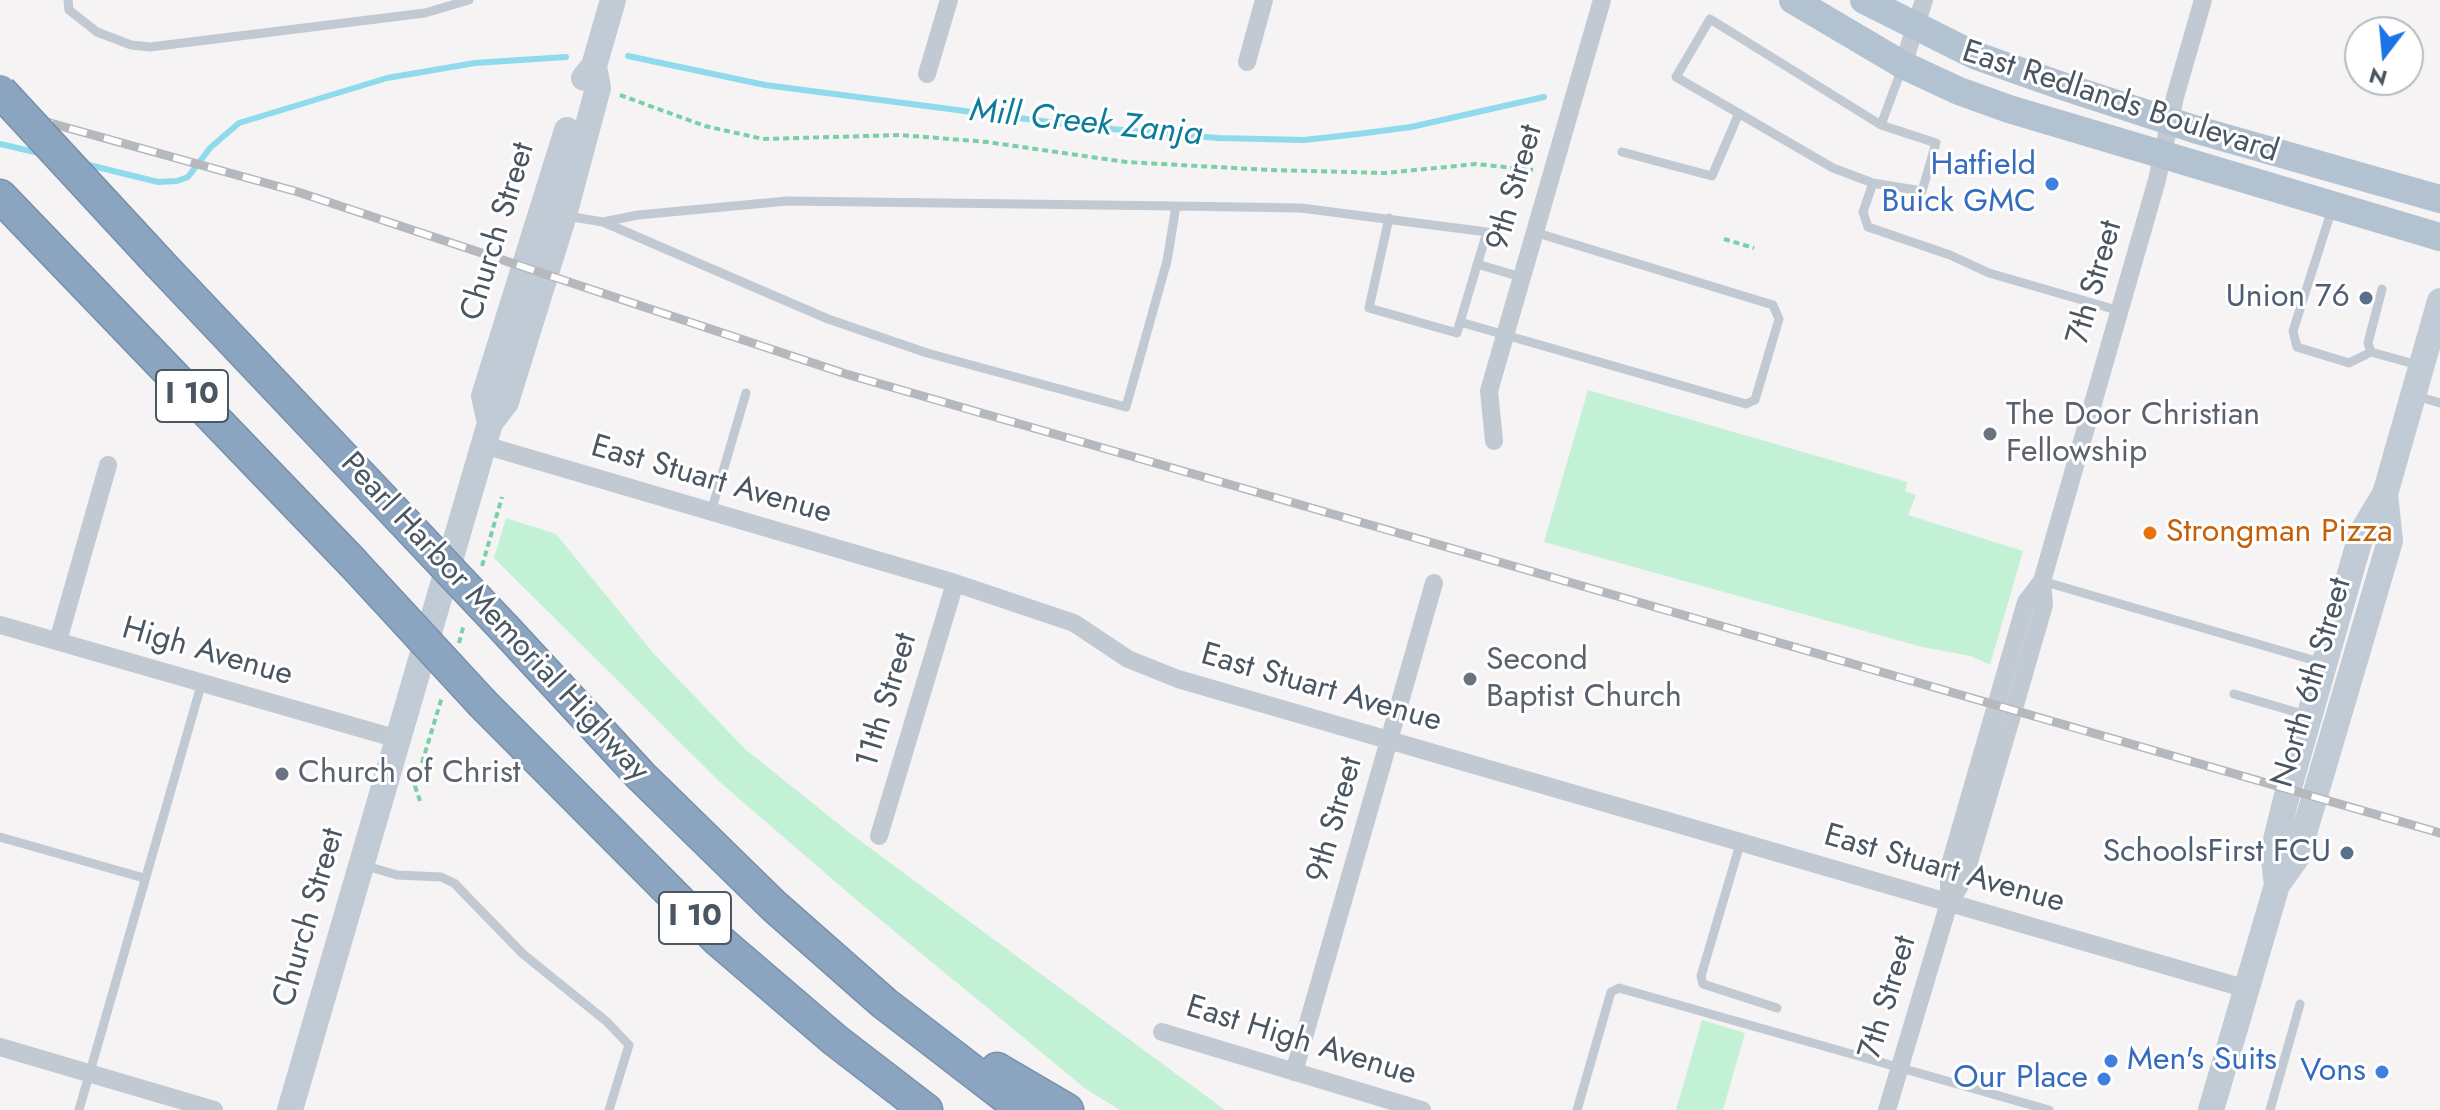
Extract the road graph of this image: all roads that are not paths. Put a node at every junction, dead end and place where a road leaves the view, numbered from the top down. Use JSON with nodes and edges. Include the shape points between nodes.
{"nodes":[{"id":1,"x":68,"y":0,"type":"edge"},
{"id":2,"x":469,"y":0,"type":"edge"},
{"id":3,"x":612,"y":0,"type":"edge"},
{"id":4,"x":949,"y":0,"type":"edge"},
{"id":5,"x":1264,"y":0,"type":"edge"},
{"id":6,"x":1602,"y":0,"type":"edge"},
{"id":7,"x":1793,"y":0,"type":"edge"},
{"id":8,"x":1864,"y":0,"type":"edge"},
{"id":9,"x":1924,"y":0,"type":"edge"},
{"id":10,"x":2203,"y":0,"type":"edge"},
{"id":11,"x":1916,"y":28,"type":"junction"},
{"id":12,"x":1247,"y":62,"type":"dead end"},
{"id":13,"x":1903,"y":65,"type":"junction"},
{"id":14,"x":594,"y":66,"type":"junction"},
{"id":15,"x":927,"y":74,"type":"dead end"},
{"id":16,"x":0,"y":91,"type":"edge"},
{"id":17,"x":1739,"y":113,"type":"junction"},
{"id":18,"x":2169,"y":121,"type":"junction"},
{"id":19,"x":1881,"y":125,"type":"junction"},
{"id":20,"x":1622,"y":152,"type":"dead end"},
{"id":21,"x":2162,"y":154,"type":"junction"},
{"id":22,"x":1873,"y":183,"type":"junction"},
{"id":23,"x":0,"y":196,"type":"edge"},
{"id":24,"x":2440,"y":199,"type":"edge"},
{"id":25,"x":2333,"y":205,"type":"junction"},
{"id":26,"x":1176,"y":206,"type":"junction"},
{"id":27,"x":564,"y":215,"type":"junction"},
{"id":28,"x":1389,"y":218,"type":"junction"},
{"id":29,"x":603,"y":222,"type":"junction"},
{"id":30,"x":1534,"y":232,"type":"junction"},
{"id":31,"x":2440,"y":237,"type":"edge"},
{"id":32,"x":1477,"y":264,"type":"junction"},
{"id":33,"x":1521,"y":277,"type":"junction"},
{"id":34,"x":2382,"y":289,"type":"dead end"},
{"id":35,"x":2440,"y":303,"type":"edge"},
{"id":36,"x":2120,"y":311,"type":"junction"},
{"id":37,"x":1460,"y":322,"type":"junction"},
{"id":38,"x":1505,"y":334,"type":"junction"},
{"id":39,"x":2371,"y":352,"type":"junction"},
{"id":40,"x":2421,"y":366,"type":"junction"},
{"id":41,"x":746,"y":393,"type":"dead end"},
{"id":42,"x":2413,"y":395,"type":"junction"},
{"id":43,"x":2440,"y":403,"type":"edge"},
{"id":44,"x":487,"y":434,"type":"junction"},
{"id":45,"x":1494,"y":441,"type":"dead end"},
{"id":46,"x":108,"y":465,"type":"dead end"},
{"id":47,"x":2385,"y":494,"type":"junction"},
{"id":48,"x":711,"y":512,"type":"junction"},
{"id":49,"x":2042,"y":581,"type":"junction"},
{"id":50,"x":955,"y":583,"type":"junction"},
{"id":51,"x":1434,"y":583,"type":"dead end"},
{"id":52,"x":0,"y":625,"type":"edge"},
{"id":53,"x":58,"y":641,"type":"junction"},
{"id":54,"x":2324,"y":663,"type":"junction"},
{"id":55,"x":202,"y":682,"type":"junction"},
{"id":56,"x":2234,"y":694,"type":"dead end"},
{"id":57,"x":2309,"y":716,"type":"junction"},
{"id":58,"x":398,"y":739,"type":"junction"},
{"id":59,"x":1390,"y":740,"type":"junction"},
{"id":60,"x":879,"y":836,"type":"dead end"},
{"id":61,"x":0,"y":837,"type":"edge"},
{"id":62,"x":1740,"y":844,"type":"junction"},
{"id":63,"x":362,"y":865,"type":"junction"},
{"id":64,"x":144,"y":878,"type":"junction"},
{"id":65,"x":2277,"y":885,"type":"junction"},
{"id":66,"x":1949,"y":903,"type":"junction"},
{"id":67,"x":2247,"y":989,"type":"junction"},
{"id":68,"x":884,"y":1003,"type":"junction"},
{"id":69,"x":2300,"y":1004,"type":"dead end"},
{"id":70,"x":1777,"y":1008,"type":"dead end"},
{"id":71,"x":1162,"y":1032,"type":"dead end"},
{"id":72,"x":0,"y":1047,"type":"edge"},
{"id":73,"x":1898,"y":1069,"type":"junction"},
{"id":74,"x":1294,"y":1072,"type":"junction"},
{"id":75,"x":90,"y":1073,"type":"junction"},
{"id":76,"x":79,"y":1110,"type":"edge"},
{"id":77,"x":214,"y":1110,"type":"edge"},
{"id":78,"x":290,"y":1110,"type":"edge"},
{"id":79,"x":609,"y":1110,"type":"edge"},
{"id":80,"x":926,"y":1110,"type":"edge"},
{"id":81,"x":1023,"y":1110,"type":"edge"},
{"id":82,"x":1067,"y":1110,"type":"edge"},
{"id":83,"x":1422,"y":1110,"type":"edge"},
{"id":84,"x":1577,"y":1110,"type":"edge"},
{"id":85,"x":1887,"y":1110,"type":"edge"},
{"id":86,"x":2049,"y":1110,"type":"edge"},
{"id":87,"x":2211,"y":1110,"type":"edge"},
{"id":88,"x":2270,"y":1110,"type":"edge"}],
"edges":[{"from":1,"to":2,"type":"lane","via":[[69,10],[97,32],[150,47],[425,13]]},
{"from":3,"to":14,"type":"street","name":"Church Street"},
{"from":4,"to":15,"type":"street"},
{"from":5,"to":12,"type":"street"},
{"from":6,"to":30,"type":"street","name":"9th Street"},
{"from":7,"to":13,"type":"main road","name":"East Redlands Boulevard"},
{"from":8,"to":11,"type":"main road","name":"East Redlands Boulevard"},
{"from":9,"to":11,"type":"street"},
{"from":10,"to":18,"type":"street","name":"7th Street"},
{"from":11,"to":13,"type":"street"},
{"from":11,"to":18,"type":"main road","name":"East Redlands Boulevard","via":[[1974,55]]},
{"from":13,"to":19,"type":"lane"},
{"from":13,"to":21,"type":"main road","name":"East Redlands Boulevard","via":[[2009,109]]},
{"from":14,"to":27,"type":"street","name":"Church Street","via":[[598,88]]},
{"from":14,"to":44,"type":"street","name":"Church Street","via":[[582,81],[484,396]]},
{"from":16,"to":68,"type":"highway","name":"Pearl Harbor Memorial Highway","number":"I 10","bridge":true,"via":[[652,787]]},
{"from":17,"to":19,"type":"lane","via":[[1676,77],[1710,19]]},
{"from":17,"to":20,"type":"lane","via":[[1712,176]]},
{"from":17,"to":22,"type":"lane","via":[[1833,168]]},
{"from":18,"to":21,"type":"street","name":"7th Street"},
{"from":18,"to":24,"type":"main road","name":"East Redlands Boulevard"},
{"from":19,"to":22,"type":"lane","via":[[1936,143],[1922,191]]},
{"from":21,"to":25,"type":"main road","name":"East Redlands Boulevard"},
{"from":21,"to":36,"type":"street","name":"7th Street"},
{"from":22,"to":36,"type":"lane","via":[[1863,212],[1868,227],[1989,273]]},
{"from":23,"to":80,"type":"highway","name":"Pearl Harbor Memorial Highway","number":"I 10","bridge":true,"via":[[483,704],[717,939]]},
{"from":25,"to":31,"type":"main road","name":"East Redlands Boulevard"},
{"from":25,"to":39,"type":"lane","via":[[2293,331],[2295,341],[2297,347],[2349,363]]},
{"from":26,"to":28,"type":"lane","via":[[1301,208]]},
{"from":26,"to":29,"type":"lane","via":[[787,201]]},
{"from":26,"to":29,"type":"lane","via":[[1167,261],[1126,407],[927,353],[828,319]]},
{"from":27,"to":29,"type":"lane"},
{"from":27,"to":44,"type":"street","name":"Church Street","via":[[506,402]]},
{"from":28,"to":32,"type":"lane","via":[[1487,232]]},
{"from":28,"to":37,"type":"lane","via":[[1369,308],[1457,333]]},
{"from":30,"to":33,"type":"street","name":"9th Street"},
{"from":30,"to":38,"type":"lane","via":[[1773,305],[1779,319],[1755,400],[1746,404]]},
{"from":32,"to":33,"type":"lane"},
{"from":32,"to":37,"type":"lane"},
{"from":33,"to":38,"type":"street","name":"9th Street"},
{"from":34,"to":39,"type":"lane","via":[[2368,343]]},
{"from":35,"to":40,"type":"street","name":"North 6th Street"},
{"from":36,"to":49,"type":"street","name":"7th Street"},
{"from":37,"to":38,"type":"lane"},
{"from":38,"to":45,"type":"street","name":"9th Street","via":[[1489,391]]},
{"from":39,"to":40,"type":"lane"},
{"from":40,"to":42,"type":"street","name":"North 6th Street"},
{"from":41,"to":48,"type":"lane"},
{"from":42,"to":43,"type":"lane"},
{"from":42,"to":47,"type":"street","name":"North 6th Street"},
{"from":44,"to":48,"type":"street","name":"East Stuart Avenue"},
{"from":44,"to":58,"type":"street","name":"Church Street"},
{"from":46,"to":53,"type":"street"},
{"from":47,"to":54,"type":"street","name":"North 6th Street","via":[[2362,532]]},
{"from":47,"to":65,"type":"street","name":"North 6th Street","via":[[2390,541],[2297,857]]},
{"from":48,"to":50,"type":"street","name":"East Stuart Avenue"},
{"from":49,"to":54,"type":"lane"},
{"from":49,"to":66,"type":"street","name":"7th Street","via":[[2026,602],[1966,809],[1949,868]]},
{"from":50,"to":59,"type":"street","name":"East Stuart Avenue","via":[[1074,623],[1152,671]]},
{"from":50,"to":60,"type":"street","name":"11th Street"},
{"from":51,"to":59,"type":"street","name":"9th Street"},
{"from":52,"to":53,"type":"street","name":"High Avenue"},
{"from":53,"to":55,"type":"street","name":"High Avenue"},
{"from":54,"to":57,"type":"street","name":"North 6th Street"},
{"from":55,"to":58,"type":"street","name":"High Avenue"},
{"from":55,"to":64,"type":"lane"},
{"from":56,"to":57,"type":"lane"},
{"from":57,"to":65,"type":"street","name":"North 6th Street","via":[[2273,852]]},
{"from":58,"to":63,"type":"street","name":"Church Street"},
{"from":59,"to":62,"type":"street","name":"East Stuart Avenue"},
{"from":59,"to":74,"type":"street","name":"9th Street"},
{"from":61,"to":64,"type":"lane"},
{"from":62,"to":66,"type":"street","name":"East Stuart Avenue"},
{"from":62,"to":70,"type":"lane","via":[[1701,976],[1703,984]]},
{"from":63,"to":78,"type":"street","name":"Church Street"},
{"from":63,"to":79,"type":"lane","via":[[454,883],[523,954],[606,1021],[629,1045]]},
{"from":64,"to":75,"type":"lane"},
{"from":65,"to":67,"type":"street","name":"North 6th Street"},
{"from":66,"to":67,"type":"street","name":"East Stuart Avenue"},
{"from":66,"to":73,"type":"street","name":"7th Street"},
{"from":67,"to":87,"type":"street","name":"North 6th Street"},
{"from":68,"to":81,"type":"highway","name":"Pearl Harbor Memorial Highway","number":"I 10"},
{"from":68,"to":82,"type":"highway"},
{"from":69,"to":88,"type":"lane"},
{"from":71,"to":74,"type":"street","name":"East High Avenue"},
{"from":72,"to":75,"type":"street"},
{"from":73,"to":84,"type":"lane","via":[[1619,988],[1611,992]]},
{"from":73,"to":85,"type":"street","name":"7th Street"},
{"from":73,"to":86,"type":"lane"},
{"from":74,"to":83,"type":"street","name":"East High Avenue"},
{"from":75,"to":76,"type":"lane"},
{"from":75,"to":77,"type":"street"}]}
